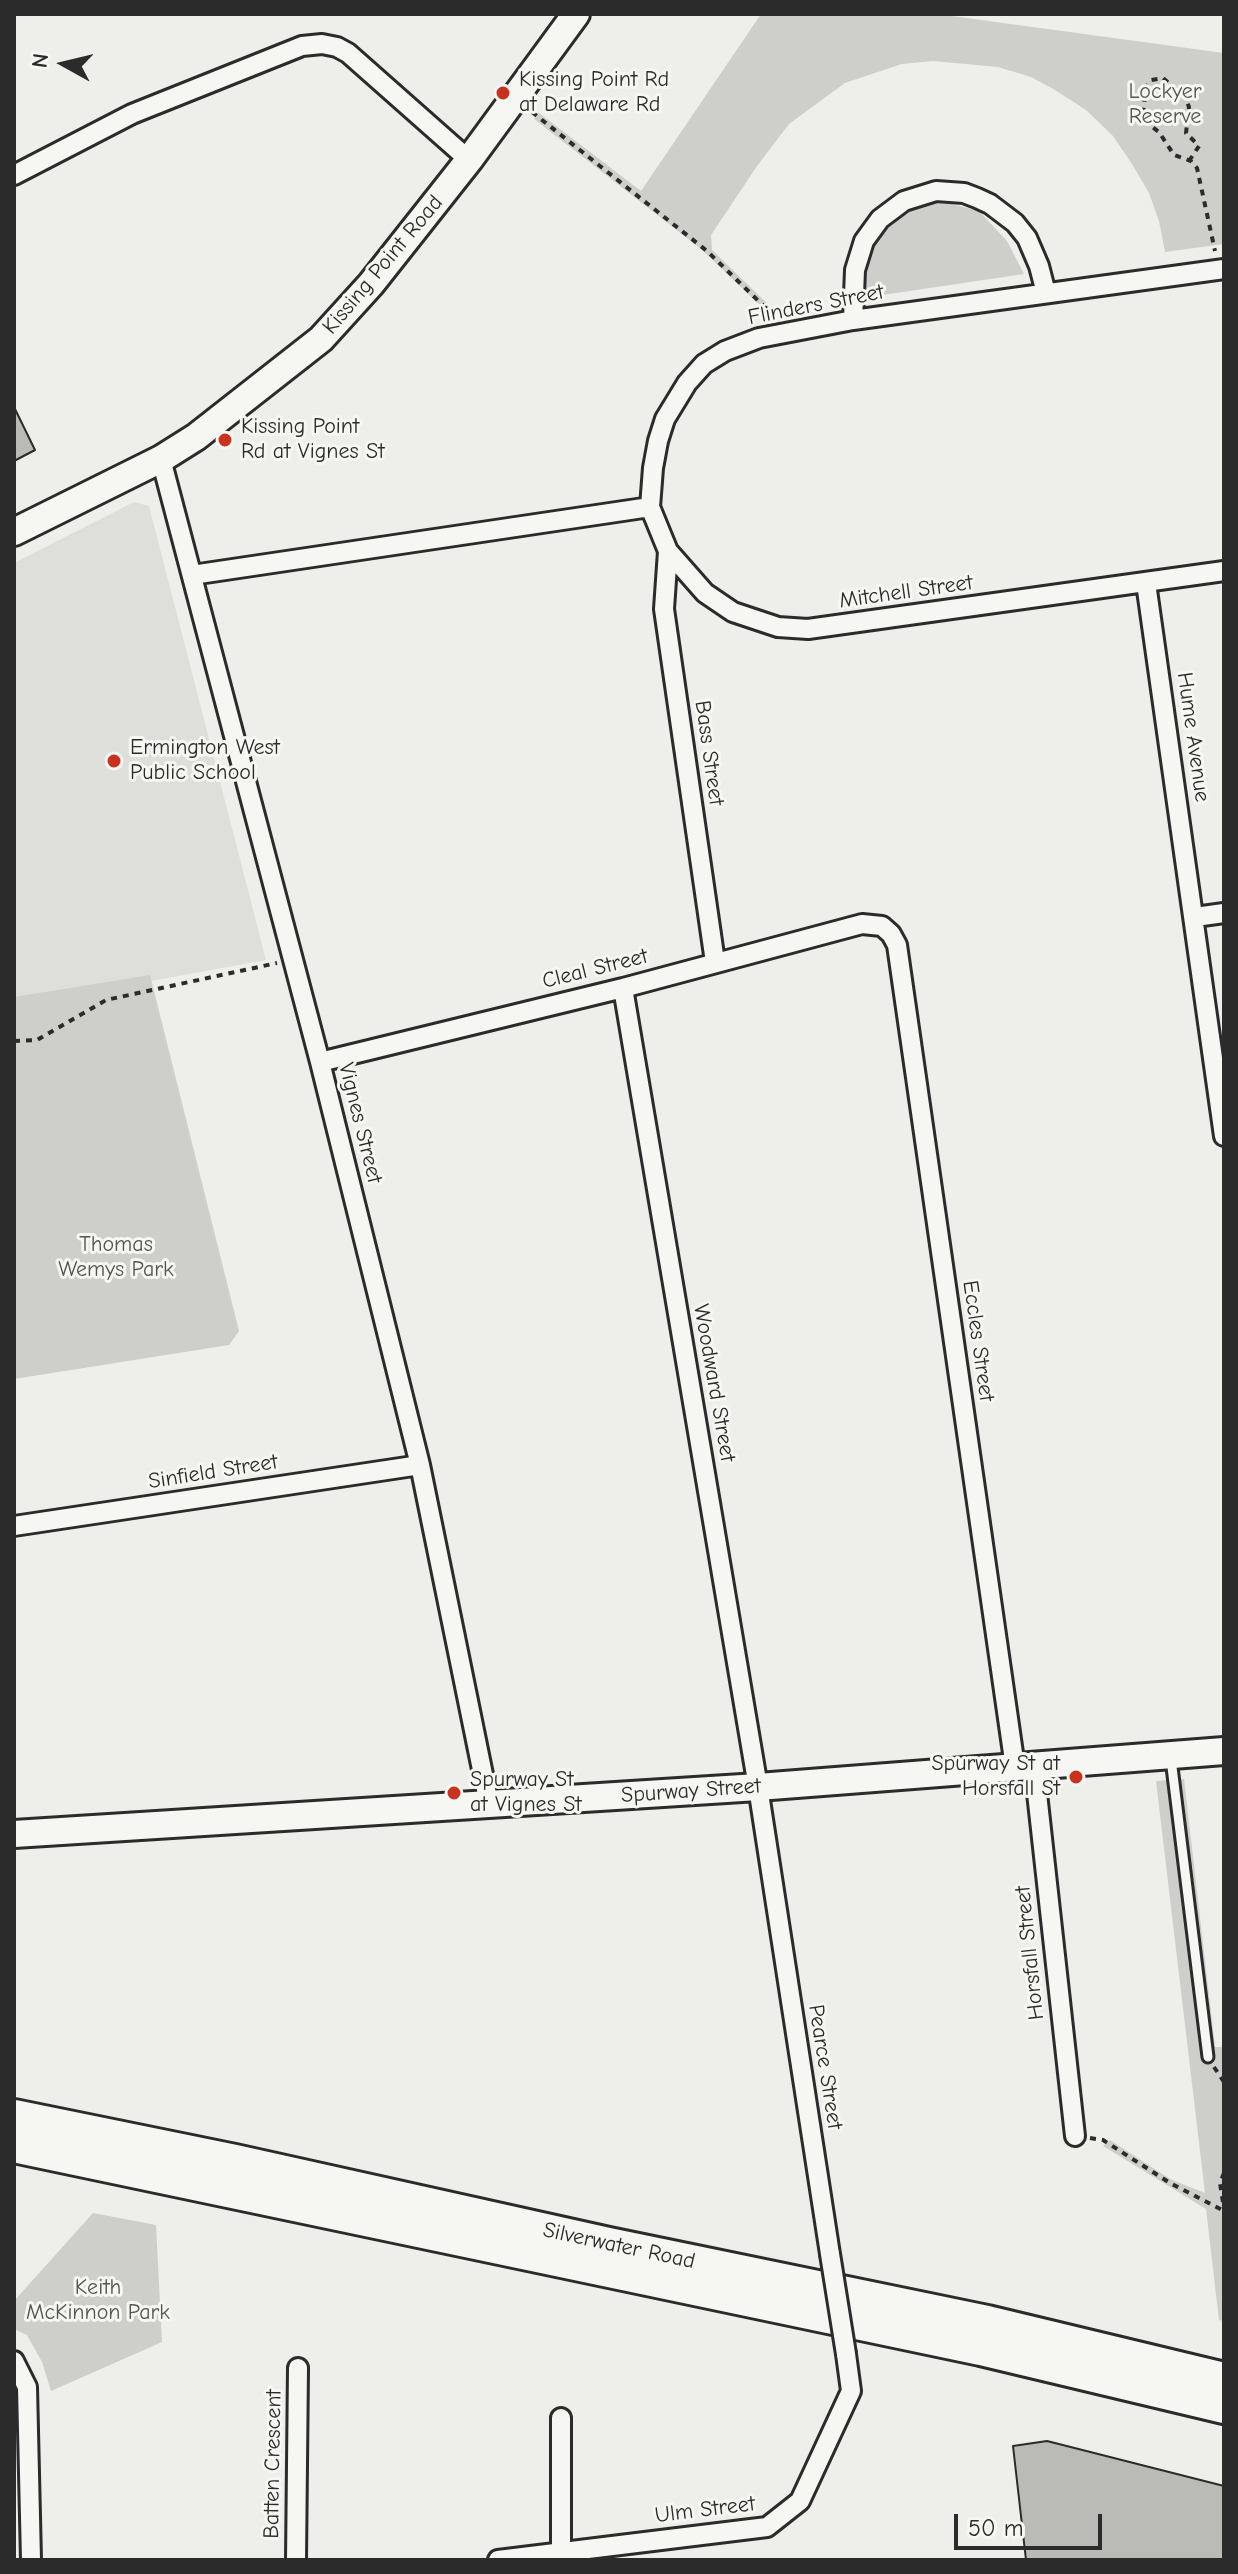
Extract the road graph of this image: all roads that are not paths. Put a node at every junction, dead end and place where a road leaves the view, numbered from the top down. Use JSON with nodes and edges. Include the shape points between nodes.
{"nodes":[{"id":1,"x":576,"y":14,"type":"edge"},
{"id":2,"x":469,"y":160,"type":"junction"},
{"id":3,"x":14,"y":175,"type":"edge"},
{"id":4,"x":1221,"y":269,"type":"edge"},
{"id":5,"x":1046,"y":293,"type":"junction"},
{"id":6,"x":853,"y":320,"type":"junction"},
{"id":7,"x":161,"y":459,"type":"junction"},
{"id":8,"x":650,"y":507,"type":"junction"},
{"id":9,"x":14,"y":532,"type":"edge"},
{"id":10,"x":668,"y":551,"type":"junction"},
{"id":11,"x":1224,"y":571,"type":"edge"},
{"id":12,"x":192,"y":575,"type":"junction"},
{"id":13,"x":1146,"y":583,"type":"junction"},
{"id":14,"x":1224,"y":913,"type":"edge"},
{"id":15,"x":1195,"y":917,"type":"junction"},
{"id":16,"x":882,"y":926,"type":"joint"},
{"id":17,"x":715,"y":962,"type":"junction"},
{"id":18,"x":623,"y":988,"type":"junction"},
{"id":19,"x":320,"y":1062,"type":"junction"},
{"id":20,"x":1224,"y":1136,"type":"edge"},
{"id":21,"x":420,"y":1465,"type":"junction"},
{"id":22,"x":14,"y":1526,"type":"edge"},
{"id":23,"x":1224,"y":1751,"type":"edge"},
{"id":24,"x":1170,"y":1756,"type":"junction"},
{"id":25,"x":1025,"y":1767,"type":"junction"},
{"id":26,"x":758,"y":1787,"type":"junction"},
{"id":27,"x":489,"y":1804,"type":"junction"},
{"id":28,"x":14,"y":1834,"type":"edge"},
{"id":29,"x":1208,"y":2057,"type":"dead end"},
{"id":30,"x":14,"y":2117,"type":"edge"},
{"id":31,"x":1075,"y":2136,"type":"road end"},
{"id":32,"x":14,"y":2145,"type":"edge"},
{"id":33,"x":846,"y":2354,"type":"joint"},
{"id":34,"x":14,"y":2361,"type":"edge"},
{"id":35,"x":298,"y":2368,"type":"dead end"},
{"id":36,"x":1224,"y":2380,"type":"edge"},
{"id":37,"x":1224,"y":2406,"type":"edge"},
{"id":38,"x":561,"y":2418,"type":"dead end"},
{"id":39,"x":561,"y":2551,"type":"junction"},
{"id":40,"x":31,"y":2560,"type":"edge"},
{"id":41,"x":296,"y":2560,"type":"edge"},
{"id":42,"x":498,"y":2560,"type":"edge"}],
"edges":[{"from":1,"to":2,"type":"street","name":"Kissing Point Road"},
{"from":2,"to":3,"type":"street","via":[[348,53],[322,44],[302,46],[132,114]]},
{"from":2,"to":7,"type":"street","name":"Kissing Point Road","via":[[321,339],[241,405]]},
{"from":4,"to":5,"type":"street","name":"Flinders Street"},
{"from":5,"to":6,"type":"street","name":"Flinders Street"},
{"from":5,"to":6,"type":"street","via":[[1027,238],[1015,223],[977,198],[936,191],[904,201],[880,219],[864,241],[855,270]]},
{"from":6,"to":8,"type":"street","name":"Flinders Street","via":[[759,338],[704,364],[665,419]]},
{"from":7,"to":9,"type":"street","name":"Kissing Point Road"},
{"from":7,"to":12,"type":"street","name":"Vignes Street"},
{"from":8,"to":10,"type":"street","name":"Mitchell Street"},
{"from":8,"to":12,"type":"street"},
{"from":10,"to":13,"type":"street","name":"Mitchell Street","via":[[705,593],[733,612],[778,627],[808,629]]},
{"from":10,"to":17,"type":"street","name":"Bass Street","via":[[664,609]]},
{"from":11,"to":13,"type":"street","name":"Mitchell Street"},
{"from":12,"to":19,"type":"street","name":"Vignes Street"},
{"from":13,"to":15,"type":"street","name":"Hume Avenue"},
{"from":14,"to":15,"type":"street"},
{"from":15,"to":20,"type":"street","name":"Hume Avenue"},
{"from":16,"to":17,"type":"street","name":"Cleal Street","via":[[862,924]]},
{"from":16,"to":25,"type":"street","name":"Eccles Street","via":[[897,945]]},
{"from":17,"to":18,"type":"street","name":"Cleal Street"},
{"from":18,"to":19,"type":"street","name":"Cleal Street"},
{"from":18,"to":26,"type":"street","name":"Woodward Street"},
{"from":19,"to":21,"type":"street","name":"Vignes Street"},
{"from":21,"to":22,"type":"street","name":"Sinfield Street"},
{"from":21,"to":27,"type":"street","name":"Vignes Street"},
{"from":23,"to":24,"type":"street","name":"Spurway Street"},
{"from":24,"to":25,"type":"street","name":"Spurway Street"},
{"from":24,"to":29,"type":"lane"},
{"from":25,"to":26,"type":"street","name":"Spurway Street"},
{"from":25,"to":31,"type":"street","name":"Horsfall Street"},
{"from":26,"to":27,"type":"street","name":"Spurway Street"},
{"from":26,"to":33,"type":"street","name":"Pearce Street","bridge":true},
{"from":27,"to":28,"type":"street","name":"Spurway Street"},
{"from":30,"to":36,"type":"highway","name":"Silverwater Road","via":[[987,2323]]},
{"from":32,"to":37,"type":"highway","name":"Silverwater Road","via":[[981,2348]]},
{"from":33,"to":39,"type":"street","name":"Ulm Street","via":[[851,2391],[800,2501],[767,2527]]},
{"from":34,"to":40,"type":"street","via":[[27,2387]]},
{"from":35,"to":41,"type":"street","name":"Batten Crescent"},
{"from":38,"to":39,"type":"street"},
{"from":39,"to":42,"type":"street","name":"Ulm Street"}]}
